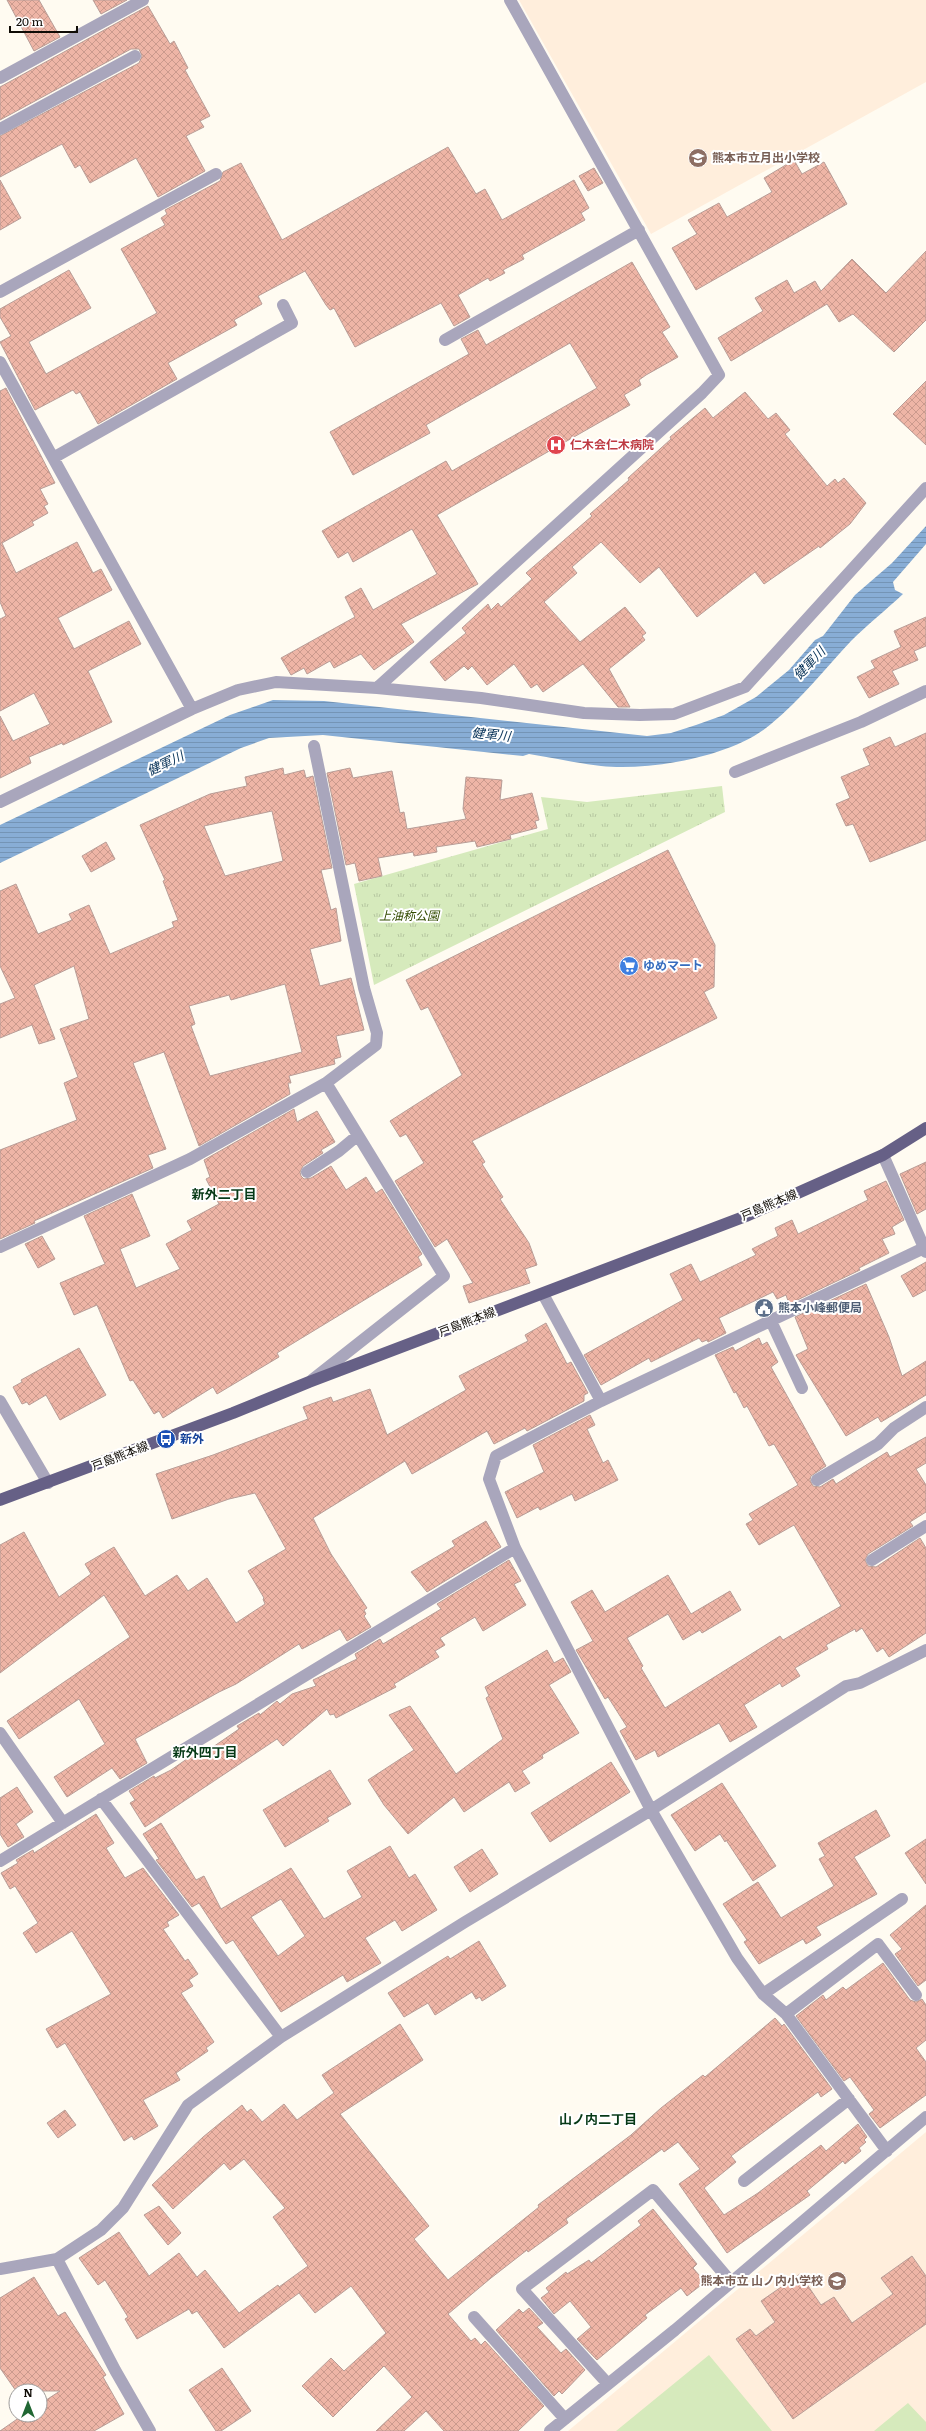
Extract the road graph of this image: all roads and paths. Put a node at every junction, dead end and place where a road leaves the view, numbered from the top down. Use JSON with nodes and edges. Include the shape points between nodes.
{"nodes":[{"id":1,"x":143,"y":0,"type":"edge"},
{"id":2,"x":510,"y":0,"type":"edge"},
{"id":3,"x":135,"y":56,"type":"dead end"},
{"id":4,"x":0,"y":78,"type":"edge"},
{"id":5,"x":0,"y":129,"type":"edge"},
{"id":6,"x":216,"y":174,"type":"dead end"},
{"id":7,"x":639,"y":230,"type":"junction"},
{"id":8,"x":0,"y":292,"type":"edge"},
{"id":9,"x":283,"y":306,"type":"dead end"},
{"id":10,"x":446,"y":340,"type":"dead end"},
{"id":11,"x":0,"y":362,"type":"edge"},
{"id":12,"x":53,"y":458,"type":"junction"},
{"id":13,"x":926,"y":488,"type":"edge"},
{"id":14,"x":377,"y":688,"type":"junction"},
{"id":15,"x":926,"y":691,"type":"edge"},
{"id":16,"x":192,"y":709,"type":"junction"},
{"id":17,"x":314,"y":746,"type":"dead end"},
{"id":18,"x":736,"y":772,"type":"dead end"},
{"id":19,"x":0,"y":802,"type":"edge"},
{"id":20,"x":326,"y":1083,"type":"junction"},
{"id":21,"x":926,"y":1128,"type":"edge"},
{"id":22,"x":357,"y":1136,"type":"junction"},
{"id":23,"x":883,"y":1155,"type":"junction"},
{"id":24,"x":307,"y":1172,"type":"dead end"},
{"id":25,"x":0,"y":1247,"type":"edge"},
{"id":26,"x":925,"y":1250,"type":"edge"},
{"id":27,"x":543,"y":1294,"type":"junction"},
{"id":28,"x":771,"y":1320,"type":"junction"},
{"id":29,"x":309,"y":1382,"type":"junction"},
{"id":30,"x":802,"y":1388,"type":"dead end"},
{"id":31,"x":0,"y":1401,"type":"edge"},
{"id":32,"x":601,"y":1401,"type":"junction"},
{"id":33,"x":926,"y":1407,"type":"edge"},
{"id":34,"x":817,"y":1480,"type":"dead end"},
{"id":35,"x":48,"y":1483,"type":"junction"},
{"id":36,"x":0,"y":1500,"type":"edge"},
{"id":37,"x":926,"y":1526,"type":"edge"},
{"id":38,"x":514,"y":1548,"type":"junction"},
{"id":39,"x":872,"y":1560,"type":"dead end"},
{"id":40,"x":926,"y":1650,"type":"edge"},
{"id":41,"x":0,"y":1733,"type":"edge"},
{"id":42,"x":101,"y":1799,"type":"junction"},
{"id":43,"x":651,"y":1810,"type":"junction"},
{"id":44,"x":63,"y":1823,"type":"junction"},
{"id":45,"x":0,"y":1861,"type":"edge"},
{"id":46,"x":902,"y":1899,"type":"dead end"},
{"id":47,"x":763,"y":1994,"type":"junction"},
{"id":48,"x":916,"y":1995,"type":"dead end"},
{"id":49,"x":786,"y":2014,"type":"junction"},
{"id":50,"x":281,"y":2037,"type":"junction"},
{"id":51,"x":849,"y":2099,"type":"junction"},
{"id":52,"x":926,"y":2117,"type":"edge"},
{"id":53,"x":887,"y":2151,"type":"junction"},
{"id":54,"x":744,"y":2181,"type":"dead end"},
{"id":55,"x":57,"y":2259,"type":"junction"},
{"id":56,"x":0,"y":2269,"type":"edge"},
{"id":57,"x":731,"y":2282,"type":"junction"},
{"id":58,"x":474,"y":2317,"type":"dead end"},
{"id":59,"x":608,"y":2384,"type":"junction"},
{"id":60,"x":565,"y":2419,"type":"junction"},
{"id":61,"x":150,"y":2431,"type":"edge"},
{"id":62,"x":550,"y":2431,"type":"edge"}],
"edges":[{"from":1,"to":4,"type":"street"},
{"from":2,"to":7,"type":"street"},
{"from":3,"to":5,"type":"street"},
{"from":6,"to":8,"type":"street"},
{"from":7,"to":10,"type":"street"},
{"from":7,"to":14,"type":"street","via":[[719,375]]},
{"from":9,"to":12,"type":"street","via":[[292,323]]},
{"from":11,"to":12,"type":"street"},
{"from":12,"to":16,"type":"street"},
{"from":13,"to":14,"type":"street","via":[[745,687],[674,714],[640,716],[584,712],[481,698]]},
{"from":14,"to":16,"type":"street","via":[[276,682],[238,690]]},
{"from":15,"to":18,"type":"street","via":[[861,722]]},
{"from":16,"to":19,"type":"street"},
{"from":17,"to":20,"type":"street","via":[[364,988],[377,1033],[376,1045]]},
{"from":20,"to":22,"type":"street"},
{"from":20,"to":25,"type":"street","via":[[190,1159]]},
{"from":21,"to":23,"type":"main road","name":"戸島熊本線"},
{"from":22,"to":24,"type":"street"},
{"from":22,"to":29,"type":"street","via":[[444,1276]]},
{"from":23,"to":26,"type":"street"},
{"from":23,"to":27,"type":"main road","name":"戸島熊本線","via":[[746,1216]]},
{"from":26,"to":28,"type":"street"},
{"from":27,"to":29,"type":"main road","name":"戸島熊本線"},
{"from":27,"to":32,"type":"street"},
{"from":28,"to":30,"type":"street"},
{"from":28,"to":32,"type":"street"},
{"from":29,"to":35,"type":"main road","name":"戸島熊本線"},
{"from":31,"to":35,"type":"street"},
{"from":32,"to":38,"type":"street","via":[[496,1456],[489,1479]]},
{"from":33,"to":34,"type":"street","via":[[894,1428],[878,1444]]},
{"from":35,"to":36,"type":"main road","name":"戸島熊本線"},
{"from":37,"to":39,"type":"street"},
{"from":38,"to":42,"type":"street"},
{"from":38,"to":43,"type":"street"},
{"from":40,"to":43,"type":"street","via":[[860,1683],[846,1686]]},
{"from":41,"to":44,"type":"street"},
{"from":42,"to":44,"type":"street"},
{"from":42,"to":50,"type":"street"},
{"from":43,"to":47,"type":"street","via":[[737,1958]]},
{"from":43,"to":50,"type":"street"},
{"from":44,"to":45,"type":"street"},
{"from":46,"to":47,"type":"street"},
{"from":47,"to":49,"type":"street"},
{"from":48,"to":49,"type":"street","via":[[878,1944]]},
{"from":49,"to":51,"type":"street"},
{"from":50,"to":55,"type":"street","via":[[188,2105],[123,2208],[101,2230]]},
{"from":51,"to":53,"type":"street"},
{"from":51,"to":54,"type":"street"},
{"from":52,"to":53,"type":"street"},
{"from":53,"to":57,"type":"street"},
{"from":55,"to":56,"type":"street"},
{"from":55,"to":61,"type":"street"},
{"from":57,"to":59,"type":"street"},
{"from":57,"to":59,"type":"street","via":[[653,2190],[522,2289]]},
{"from":58,"to":60,"type":"street"},
{"from":59,"to":60,"type":"street"},
{"from":60,"to":62,"type":"street"}]}
